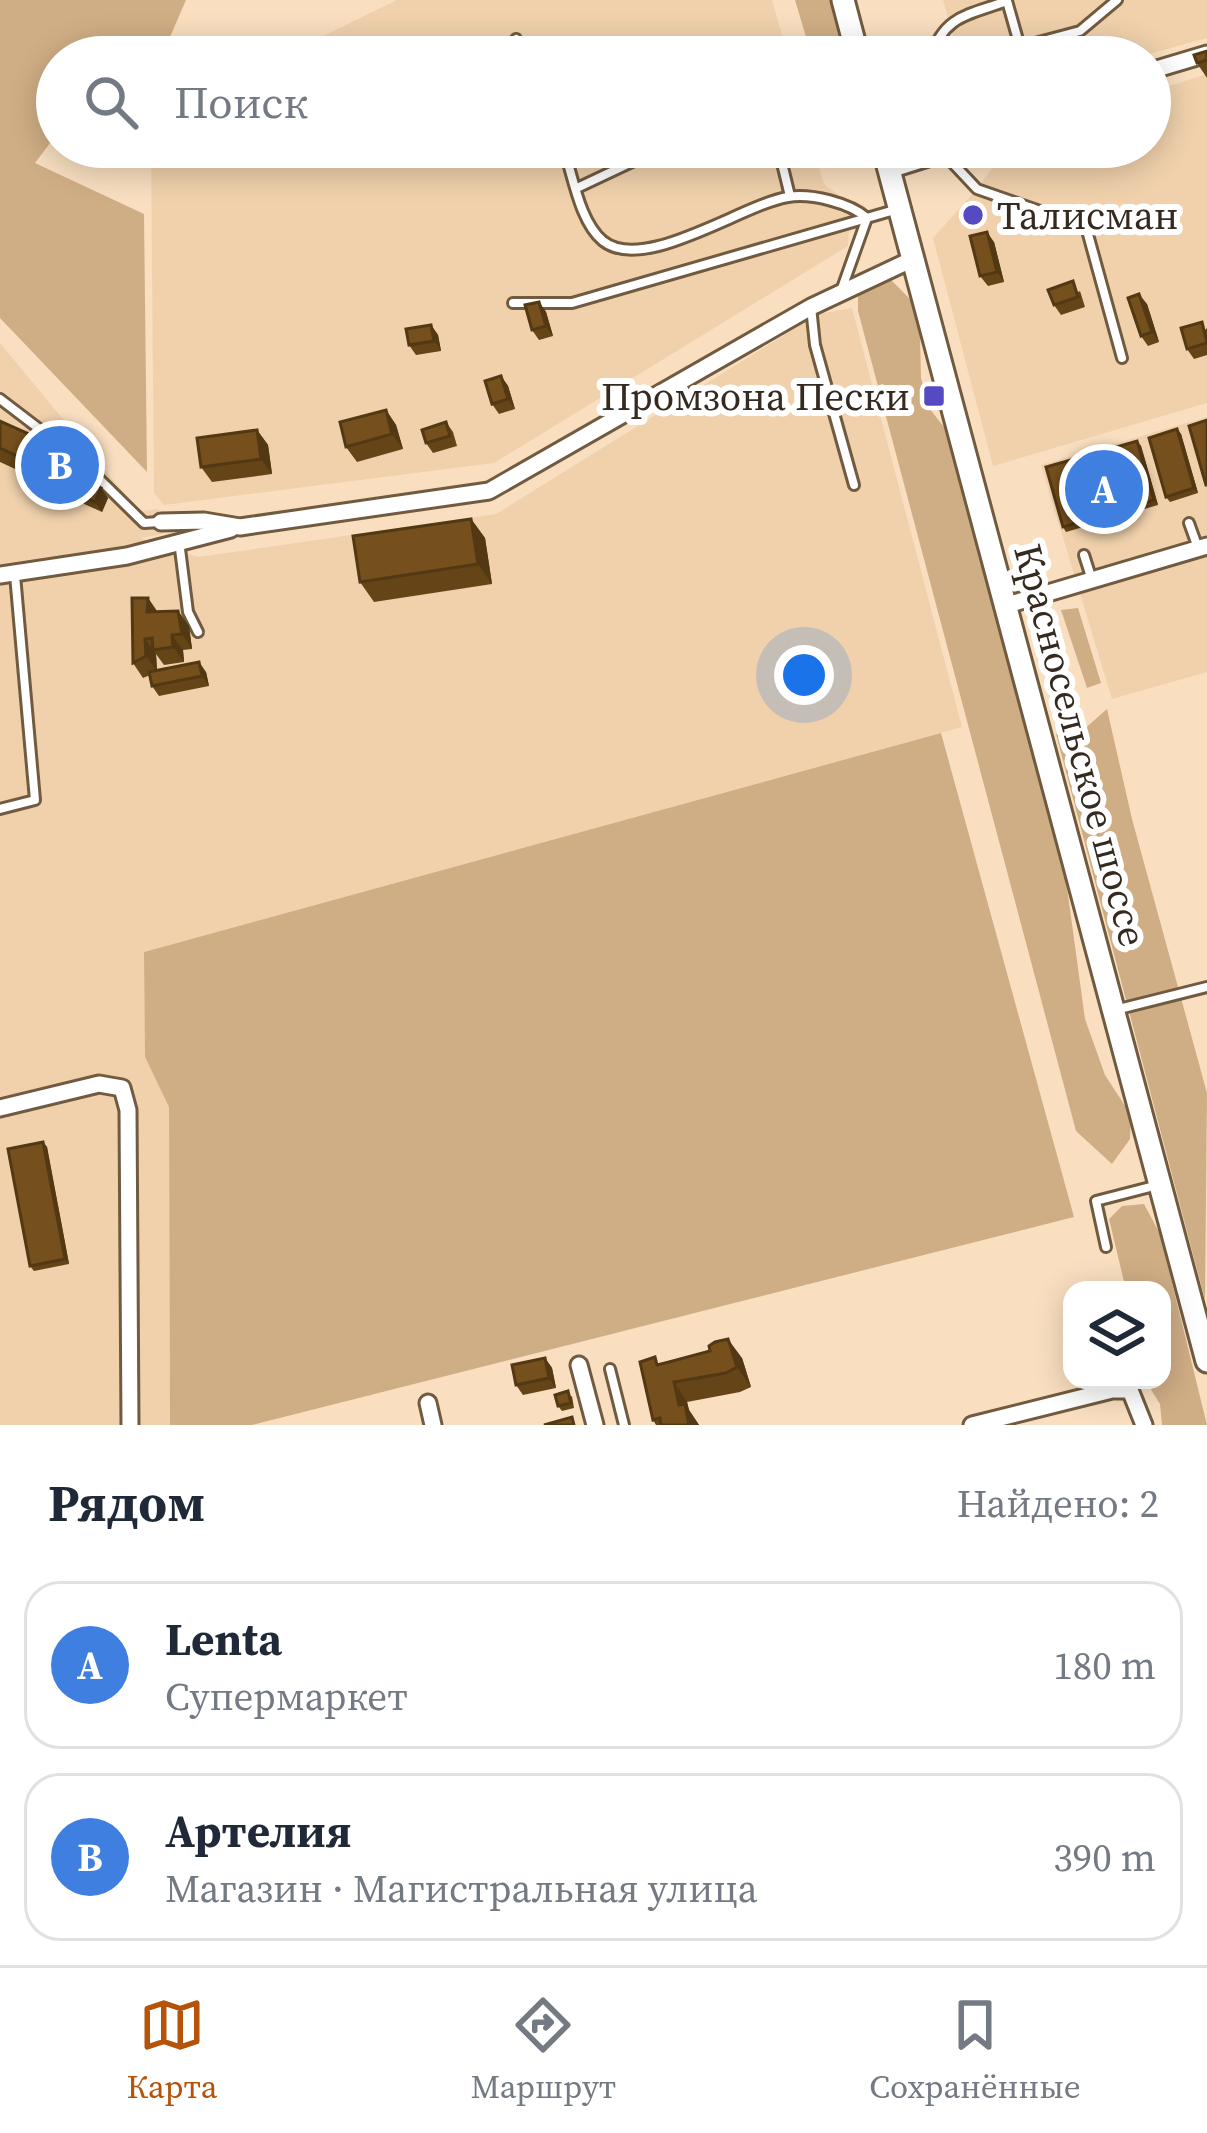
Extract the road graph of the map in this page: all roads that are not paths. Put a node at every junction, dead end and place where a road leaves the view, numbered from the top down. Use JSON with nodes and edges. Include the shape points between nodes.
{"nodes":[{"id":1,"x":843,"y":0,"type":"edge"},
{"id":2,"x":1117,"y":0,"type":"edge"},
{"id":3,"x":852,"y":36,"type":"edge"},
{"id":4,"x":940,"y":36,"type":"edge"},
{"id":5,"x":1017,"y":36,"type":"edge"},
{"id":6,"x":1062,"y":36,"type":"edge"},
{"id":7,"x":1207,"y":54,"type":"edge"},
{"id":8,"x":1171,"y":64,"type":"edge"},
{"id":9,"x":571,"y":168,"type":"edge"},
{"id":10,"x":620,"y":168,"type":"edge"},
{"id":11,"x":783,"y":168,"type":"edge"},
{"id":12,"x":889,"y":168,"type":"edge"},
{"id":13,"x":906,"y":168,"type":"edge"},
{"id":14,"x":962,"y":168,"type":"edge"},
{"id":15,"x":891,"y":174,"type":"junction"},
{"id":16,"x":578,"y":188,"type":"junction"},
{"id":17,"x":790,"y":196,"type":"junction"},
{"id":18,"x":900,"y":208,"type":"junction"},
{"id":19,"x":867,"y":218,"type":"junction"},
{"id":20,"x":914,"y":259,"type":"junction"},
{"id":21,"x":840,"y":293,"type":"junction"},
{"id":22,"x":513,"y":303,"type":"dead end"},
{"id":23,"x":811,"y":307,"type":"junction"},
{"id":24,"x":1122,"y":358,"type":"dead end"},
{"id":25,"x":0,"y":399,"type":"edge"},
{"id":26,"x":854,"y":485,"type":"dead end"},
{"id":27,"x":161,"y":522,"type":"joint"},
{"id":28,"x":1189,"y":523,"type":"dead end"},
{"id":29,"x":240,"y":527,"type":"junction"},
{"id":30,"x":179,"y":541,"type":"junction"},
{"id":31,"x":1203,"y":548,"type":"edge"},
{"id":32,"x":1084,"y":555,"type":"dead end"},
{"id":33,"x":7,"y":574,"type":"edge"},
{"id":34,"x":1092,"y":580,"type":"junction"},
{"id":35,"x":1006,"y":604,"type":"junction"},
{"id":36,"x":198,"y":632,"type":"dead end"},
{"id":37,"x":0,"y":809,"type":"edge"},
{"id":38,"x":1207,"y":987,"type":"edge"},
{"id":39,"x":1114,"y":1010,"type":"junction"},
{"id":40,"x":0,"y":1108,"type":"edge"},
{"id":41,"x":1160,"y":1184,"type":"junction"},
{"id":42,"x":1106,"y":1247,"type":"dead end"},
{"id":43,"x":1207,"y":1361,"type":"edge"},
{"id":44,"x":579,"y":1365,"type":"dead end"},
{"id":45,"x":610,"y":1369,"type":"dead end"},
{"id":46,"x":428,"y":1403,"type":"dead end"},
{"id":47,"x":977,"y":1424,"type":"edge"},
{"id":48,"x":130,"y":1425,"type":"edge"},
{"id":49,"x":434,"y":1425,"type":"edge"},
{"id":50,"x":595,"y":1425,"type":"edge"},
{"id":51,"x":624,"y":1425,"type":"edge"},
{"id":52,"x":1144,"y":1425,"type":"edge"}],
"edges":[{"from":1,"to":3,"type":"main road"},
{"from":2,"to":6,"type":"lane","via":[[1081,31]]},
{"from":4,"to":5,"type":"lane","via":[[949,22],[1007,1]]},
{"from":7,"to":8,"type":"street"},
{"from":9,"to":16,"type":"lane"},
{"from":10,"to":16,"type":"lane"},
{"from":11,"to":17,"type":"lane"},
{"from":12,"to":15,"type":"main road","name":"Красносельское шоссе"},
{"from":13,"to":15,"type":"lane"},
{"from":14,"to":24,"type":"lane","via":[[977,189],[1086,227]]},
{"from":15,"to":18,"type":"main road","name":"Красносельское шоссе"},
{"from":16,"to":17,"type":"lane","via":[[596,233],[624,249],[671,242]]},
{"from":17,"to":19,"type":"lane","via":[[854,206]]},
{"from":18,"to":19,"type":"lane"},
{"from":18,"to":20,"type":"main road","name":"Красносельское шоссе"},
{"from":19,"to":21,"type":"lane"},
{"from":19,"to":22,"type":"lane","via":[[572,303]]},
{"from":20,"to":21,"type":"street"},
{"from":20,"to":35,"type":"main road","name":"Красносельское шоссе"},
{"from":21,"to":23,"type":"street"},
{"from":23,"to":26,"type":"lane"},
{"from":23,"to":29,"type":"street","via":[[489,491]]},
{"from":25,"to":27,"type":"lane","via":[[144,523]]},
{"from":27,"to":29,"type":"street"},
{"from":28,"to":31,"type":"lane"},
{"from":29,"to":30,"type":"street"},
{"from":30,"to":33,"type":"street"},
{"from":30,"to":36,"type":"lane"},
{"from":31,"to":34,"type":"street"},
{"from":32,"to":34,"type":"lane"},
{"from":33,"to":37,"type":"lane","via":[[35,800]]},
{"from":34,"to":35,"type":"street"},
{"from":35,"to":39,"type":"main road","name":"Красносельское шоссе"},
{"from":38,"to":39,"type":"lane"},
{"from":39,"to":41,"type":"main road","name":"Красносельское шоссе"},
{"from":40,"to":48,"type":"street","via":[[99,1084],[122,1088]]},
{"from":41,"to":42,"type":"lane","via":[[1096,1202]]},
{"from":41,"to":43,"type":"main road","name":"Красносельское шоссе"},
{"from":44,"to":50,"type":"street"},
{"from":45,"to":51,"type":"lane"},
{"from":46,"to":49,"type":"street"},
{"from":47,"to":52,"type":"street","via":[[1130,1390]]}]}
